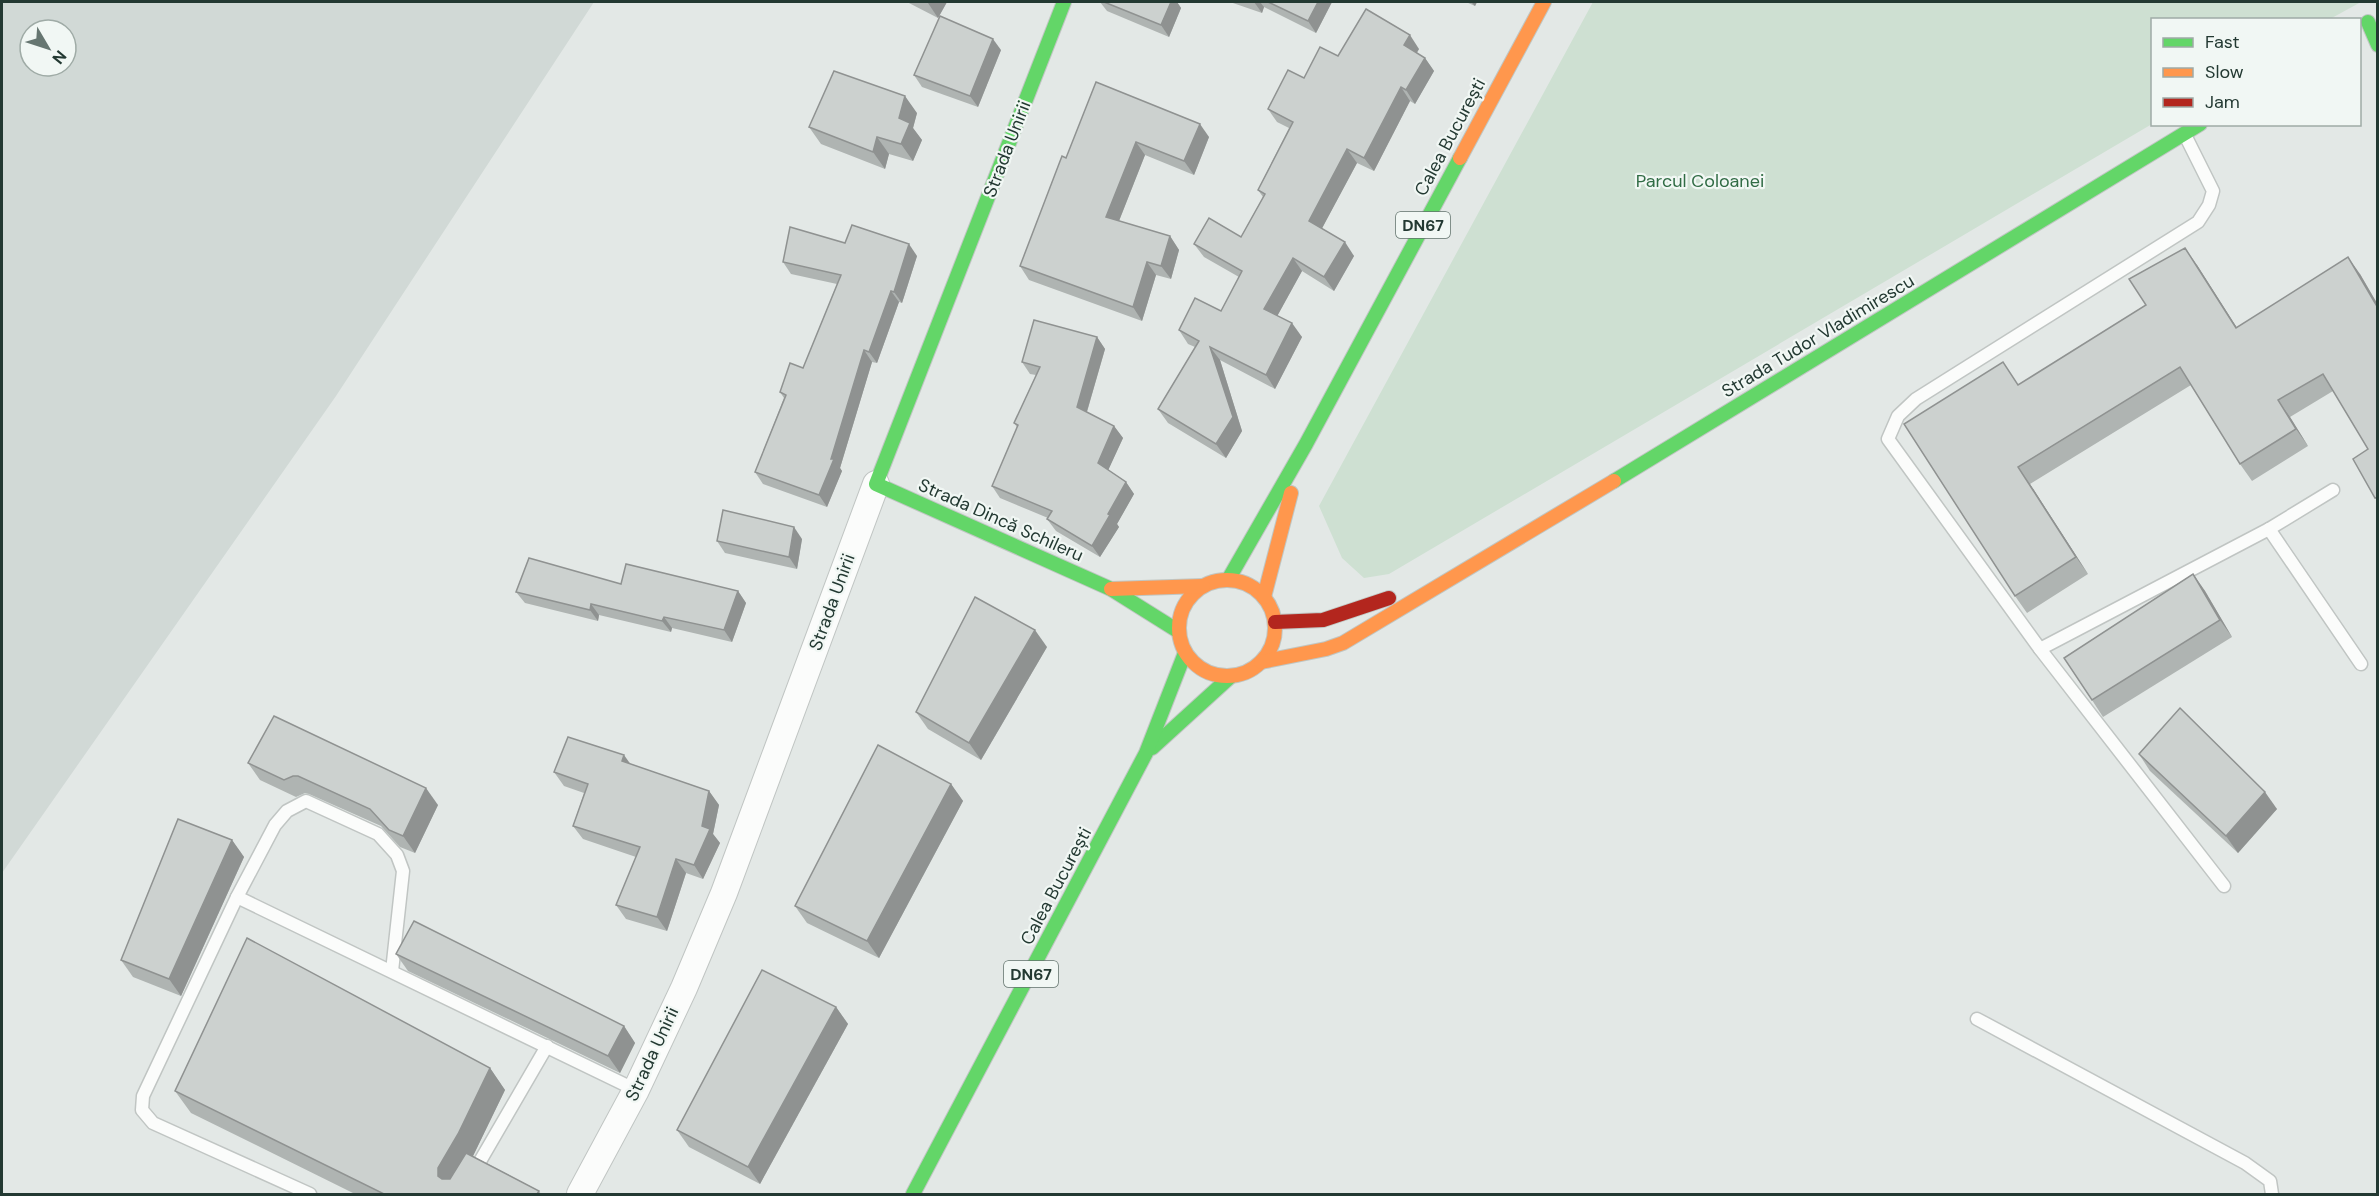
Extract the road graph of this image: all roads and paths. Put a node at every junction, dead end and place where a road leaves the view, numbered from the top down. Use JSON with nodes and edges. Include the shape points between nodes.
{"nodes":[{"id":1,"x":1064,"y":2,"type":"edge"},
{"id":2,"x":1544,"y":2,"type":"edge"},
{"id":3,"x":2368,"y":22,"type":"edge"},
{"id":4,"x":2378,"y":45,"type":"edge"},
{"id":5,"x":2197,"y":126,"type":"edge"},
{"id":6,"x":2185,"y":134,"type":"junction"},
{"id":7,"x":1303,"y":448,"type":"junction"},
{"id":8,"x":876,"y":484,"type":"junction"},
{"id":9,"x":2333,"y":490,"type":"dead end"},
{"id":10,"x":2269,"y":529,"type":"junction"},
{"id":11,"x":1453,"y":575,"type":"junction"},
{"id":12,"x":1228,"y":580,"type":"junction"},
{"id":13,"x":1203,"y":586,"type":"junction"},
{"id":14,"x":1111,"y":589,"type":"junction"},
{"id":15,"x":1264,"y":597,"type":"junction"},
{"id":16,"x":1275,"y":622,"type":"junction"},
{"id":17,"x":1178,"y":631,"type":"junction"},
{"id":18,"x":2040,"y":649,"type":"junction"},
{"id":19,"x":1185,"y":653,"type":"junction"},
{"id":20,"x":1262,"y":662,"type":"junction"},
{"id":21,"x":2361,"y":664,"type":"dead end"},
{"id":22,"x":1230,"y":676,"type":"junction"},
{"id":23,"x":1146,"y":753,"type":"junction"},
{"id":24,"x":2224,"y":886,"type":"dead end"},
{"id":25,"x":237,"y":897,"type":"junction"},
{"id":26,"x":392,"y":971,"type":"junction"},
{"id":27,"x":1977,"y":1019,"type":"dead end"},
{"id":28,"x":547,"y":1046,"type":"junction"},
{"id":29,"x":636,"y":1090,"type":"junction"},
{"id":30,"x":310,"y":1194,"type":"edge"},
{"id":31,"x":461,"y":1194,"type":"edge"},
{"id":32,"x":580,"y":1194,"type":"edge"},
{"id":33,"x":913,"y":1194,"type":"edge"},
{"id":34,"x":2272,"y":1194,"type":"edge"}],
"edges":[{"from":1,"to":8,"type":"main road","name":"Strada Unirii"},
{"from":2,"to":7,"type":"main road","name":"Calea București","number":"DN67"},
{"from":3,"to":4,"type":"main road"},
{"from":5,"to":6,"type":"main road","name":"Strada Tudor Vladimirescu"},
{"from":6,"to":11,"type":"main road","name":"Strada Tudor Vladimirescu"},
{"from":6,"to":18,"type":"lane","via":[[2212,191],[2209,205],[2198,222],[1916,399],[1898,416],[1888,440]]},
{"from":7,"to":12,"type":"main road","name":"Calea București","number":"DN67"},
{"from":7,"to":15,"type":"main road","name":"Calea București","number":"DN67"},
{"from":8,"to":14,"type":"main road","name":"Strada Dincă Schileru"},
{"from":8,"to":29,"type":"street","name":"Strada Unirii","via":[[724,893]]},
{"from":9,"to":10,"type":"lane"},
{"from":10,"to":18,"type":"lane"},
{"from":10,"to":21,"type":"lane"},
{"from":11,"to":16,"type":"main road","name":"Strada Tudor Vladimirescu","via":[[1341,615]]},
{"from":11,"to":20,"type":"main road","name":"Strada Tudor Vladimirescu","via":[[1343,643]]},
{"from":12,"to":13,"type":"main road"},
{"from":12,"to":15,"type":"main road","via":[[1241,582]]},
{"from":13,"to":14,"type":"main road","name":"Strada Dincă Schileru"},
{"from":13,"to":17,"type":"main road","via":[[1184,605]]},
{"from":14,"to":17,"type":"main road","name":"Strada Dincă Schileru"},
{"from":15,"to":16,"type":"main road"},
{"from":16,"to":20,"type":"main road","via":[[1270,650]]},
{"from":17,"to":19,"type":"main road"},
{"from":18,"to":24,"type":"lane"},
{"from":19,"to":22,"type":"main road","via":[[1197,667],[1213,675]]},
{"from":19,"to":23,"type":"main road","name":"Calea București","number":"DN67"},
{"from":20,"to":22,"type":"main road","name":"Calea București","number":"DN67","via":[[1247,672]]},
{"from":22,"to":23,"type":"main road","name":"Calea București","number":"DN67"},
{"from":23,"to":33,"type":"main road","name":"Calea București","number":"DN67"},
{"from":25,"to":26,"type":"lane"},
{"from":25,"to":26,"type":"lane","via":[[275,825],[287,811],[306,801],[378,834],[397,855],[403,871]]},
{"from":25,"to":30,"type":"lane","via":[[143,1096],[142,1110],[153,1123]]},
{"from":26,"to":28,"type":"lane"},
{"from":27,"to":34,"type":"lane","via":[[2245,1163],[2270,1181]]},
{"from":28,"to":29,"type":"lane"},
{"from":28,"to":31,"type":"lane"},
{"from":29,"to":32,"type":"street","name":"Strada Unirii"}]}
